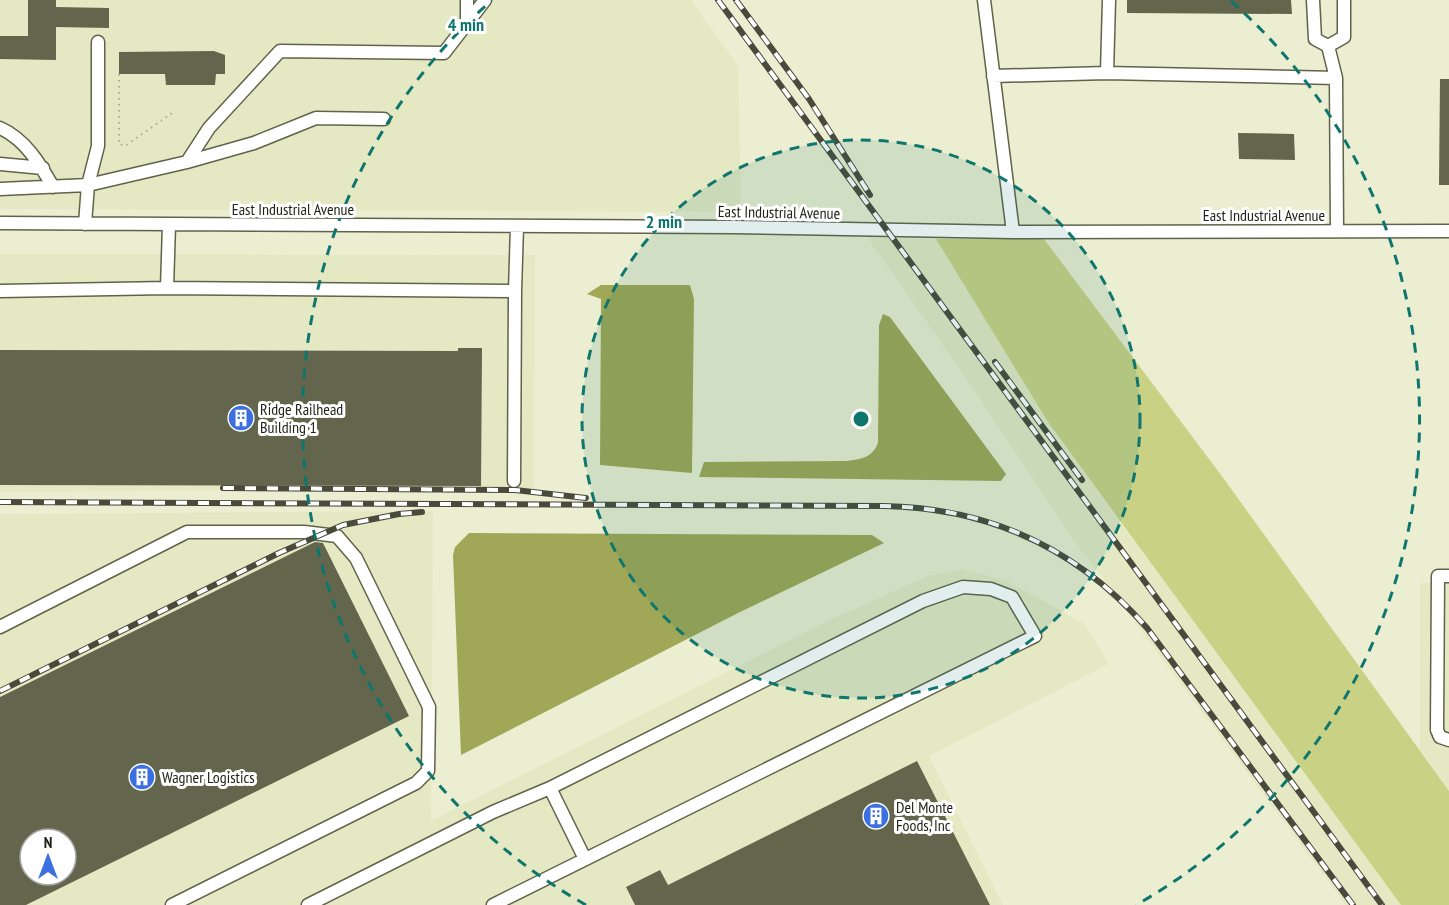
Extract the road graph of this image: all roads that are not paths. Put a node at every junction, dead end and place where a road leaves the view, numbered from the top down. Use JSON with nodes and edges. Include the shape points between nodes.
{"nodes":[{"id":1,"x":467,"y":0,"type":"edge"},
{"id":2,"x":485,"y":0,"type":"edge"},
{"id":3,"x":984,"y":0,"type":"edge"},
{"id":4,"x":1109,"y":0,"type":"edge"},
{"id":5,"x":1313,"y":0,"type":"edge"},
{"id":6,"x":1344,"y":0,"type":"edge"},
{"id":7,"x":467,"y":24,"type":"junction"},
{"id":8,"x":98,"y":42,"type":"dead end"},
{"id":9,"x":1328,"y":46,"type":"junction"},
{"id":10,"x":1106,"y":73,"type":"junction"},
{"id":11,"x":993,"y":76,"type":"junction"},
{"id":12,"x":1336,"y":78,"type":"junction"},
{"id":13,"x":384,"y":119,"type":"dead end"},
{"id":14,"x":0,"y":128,"type":"edge"},
{"id":15,"x":187,"y":162,"type":"junction"},
{"id":16,"x":0,"y":164,"type":"edge"},
{"id":17,"x":43,"y":168,"type":"junction"},
{"id":18,"x":88,"y":184,"type":"junction"},
{"id":19,"x":53,"y":187,"type":"junction"},
{"id":20,"x":0,"y":189,"type":"edge"},
{"id":21,"x":0,"y":223,"type":"edge"},
{"id":22,"x":85,"y":224,"type":"junction"},
{"id":23,"x":169,"y":225,"type":"junction"},
{"id":24,"x":516,"y":226,"type":"junction"},
{"id":25,"x":1337,"y":231,"type":"junction"},
{"id":26,"x":1449,"y":231,"type":"edge"},
{"id":27,"x":1013,"y":232,"type":"junction"},
{"id":28,"x":167,"y":288,"type":"junction"},
{"id":29,"x":0,"y":291,"type":"edge"},
{"id":30,"x":515,"y":291,"type":"junction"},
{"id":31,"x":514,"y":481,"type":"dead end"},
{"id":32,"x":1444,"y":576,"type":"edge"},
{"id":33,"x":0,"y":627,"type":"edge"},
{"id":34,"x":1449,"y":740,"type":"edge"},
{"id":35,"x":550,"y":788,"type":"junction"},
{"id":36,"x":585,"y":858,"type":"junction"},
{"id":37,"x":172,"y":905,"type":"edge"},
{"id":38,"x":308,"y":905,"type":"edge"},
{"id":39,"x":493,"y":905,"type":"edge"}],
"edges":[{"from":1,"to":7,"type":"street"},
{"from":2,"to":7,"type":"street"},
{"from":3,"to":11,"type":"street"},
{"from":4,"to":10,"type":"street"},
{"from":5,"to":9,"type":"street","via":[[1315,39]]},
{"from":6,"to":9,"type":"street","via":[[1344,37]]},
{"from":7,"to":15,"type":"street","via":[[444,54],[280,51],[209,129]]},
{"from":8,"to":18,"type":"street","via":[[98,147]]},
{"from":9,"to":12,"type":"street"},
{"from":10,"to":11,"type":"street"},
{"from":10,"to":12,"type":"street"},
{"from":11,"to":27,"type":"street"},
{"from":12,"to":25,"type":"street"},
{"from":13,"to":15,"type":"street","via":[[316,118],[254,143]]},
{"from":14,"to":17,"type":"street","via":[[15,135]]},
{"from":15,"to":18,"type":"street"},
{"from":16,"to":17,"type":"street"},
{"from":17,"to":19,"type":"street"},
{"from":18,"to":19,"type":"street"},
{"from":18,"to":22,"type":"street"},
{"from":19,"to":20,"type":"street"},
{"from":21,"to":22,"type":"street","name":"East Industrial Avenue"},
{"from":22,"to":23,"type":"street","name":"East Industrial Avenue"},
{"from":23,"to":24,"type":"street","name":"East Industrial Avenue"},
{"from":23,"to":28,"type":"street"},
{"from":24,"to":27,"type":"street","name":"East Industrial Avenue"},
{"from":24,"to":30,"type":"street"},
{"from":25,"to":26,"type":"street","name":"East Industrial Avenue"},
{"from":25,"to":27,"type":"street","name":"East Industrial Avenue"},
{"from":28,"to":29,"type":"street"},
{"from":28,"to":30,"type":"street"},
{"from":30,"to":31,"type":"street"},
{"from":32,"to":34,"type":"street","via":[[1437,730],[1440,737]]},
{"from":33,"to":37,"type":"street","via":[[187,532],[304,532],[336,536],[356,558],[429,707],[428,771],[416,783]]},
{"from":35,"to":36,"type":"street"},
{"from":35,"to":36,"type":"street","via":[[923,601],[963,587],[991,589],[1012,597],[1035,636]]},
{"from":35,"to":38,"type":"street","via":[[493,812]]},
{"from":36,"to":39,"type":"street"}]}
